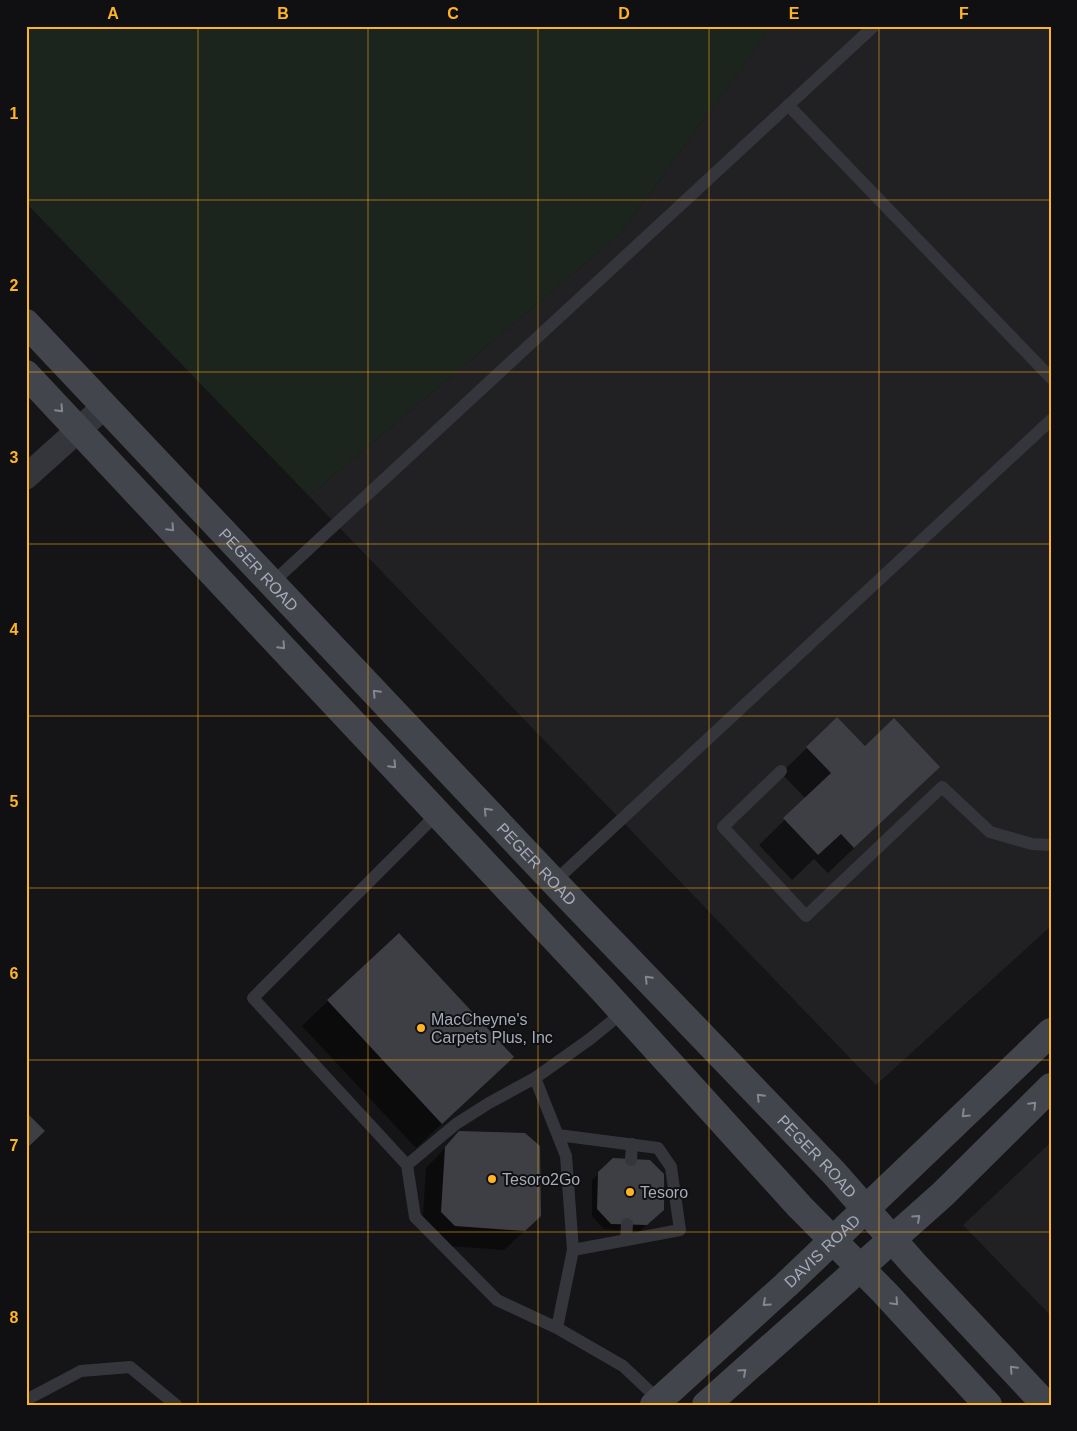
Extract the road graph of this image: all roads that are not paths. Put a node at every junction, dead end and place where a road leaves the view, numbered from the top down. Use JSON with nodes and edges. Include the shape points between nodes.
{"nodes":[{"id":1,"x":874,"y":26,"type":"edge"},
{"id":2,"x":788,"y":105,"type":"junction"},
{"id":3,"x":26,"y":323,"type":"edge"},
{"id":4,"x":26,"y":374,"type":"edge"},
{"id":5,"x":1051,"y":378,"type":"edge"},
{"id":6,"x":105,"y":406,"type":"junction"},
{"id":7,"x":1051,"y":420,"type":"edge"},
{"id":8,"x":79,"y":430,"type":"junction"},
{"id":9,"x":26,"y":477,"type":"edge"},
{"id":10,"x":272,"y":583,"type":"junction"},
{"id":11,"x":782,"y":771,"type":"dead end"},
{"id":12,"x":438,"y":813,"type":"junction"},
{"id":13,"x":1051,"y":846,"type":"edge"},
{"id":14,"x":554,"y":882,"type":"junction"},
{"id":15,"x":623,"y":1012,"type":"junction"},
{"id":16,"x":1051,"y":1032,"type":"edge"},
{"id":17,"x":535,"y":1078,"type":"junction"},
{"id":18,"x":1051,"y":1087,"type":"edge"},
{"id":19,"x":558,"y":1135,"type":"junction"},
{"id":20,"x":632,"y":1144,"type":"junction"},
{"id":21,"x":631,"y":1160,"type":"dead end"},
{"id":22,"x":407,"y":1165,"type":"junction"},
{"id":23,"x":865,"y":1209,"type":"junction"},
{"id":24,"x":627,"y":1224,"type":"dead end"},
{"id":25,"x":626,"y":1240,"type":"junction"},
{"id":26,"x":833,"y":1240,"type":"junction"},
{"id":27,"x":893,"y":1240,"type":"junction"},
{"id":28,"x":573,"y":1250,"type":"junction"},
{"id":29,"x":861,"y":1267,"type":"junction"},
{"id":30,"x":557,"y":1328,"type":"junction"},
{"id":31,"x":26,"y":1400,"type":"edge"},
{"id":32,"x":657,"y":1403,"type":"edge"},
{"id":33,"x":176,"y":1405,"type":"edge"},
{"id":34,"x":706,"y":1405,"type":"edge"},
{"id":35,"x":988,"y":1405,"type":"edge"},
{"id":36,"x":1046,"y":1405,"type":"edge"}],
"edges":[{"from":1,"to":2,"type":"lane"},
{"from":2,"to":5,"type":"lane"},
{"from":2,"to":10,"type":"lane"},
{"from":3,"to":6,"type":"main road","name":"PEGER ROAD"},
{"from":4,"to":8,"type":"main road","one_way":true},
{"from":6,"to":8,"type":"street"},
{"from":6,"to":10,"type":"main road","name":"PEGER ROAD"},
{"from":7,"to":14,"type":"lane"},
{"from":8,"to":9,"type":"street"},
{"from":8,"to":12,"type":"main road","one_way":true},
{"from":14,"to":10,"type":"main road","name":"PEGER ROAD","one_way":true},
{"from":11,"to":13,"type":"lane","via":[[723,827],[806,916],[942,787],[990,832]]},
{"from":12,"to":15,"type":"main road"},
{"from":12,"to":22,"type":"lane","via":[[253,998]]},
{"from":23,"to":14,"type":"main road","name":"PEGER ROAD","one_way":true},
{"from":15,"to":17,"type":"lane"},
{"from":15,"to":26,"type":"main road"},
{"from":16,"to":23,"type":"main road","name":"DAVIS ROAD","one_way":true},
{"from":17,"to":19,"type":"lane"},
{"from":17,"to":22,"type":"lane","via":[[456,1124]]},
{"from":27,"to":18,"type":"main road","one_way":true},
{"from":19,"to":20,"type":"lane"},
{"from":19,"to":28,"type":"lane","via":[[566,1156]]},
{"from":20,"to":21,"type":"lane"},
{"from":20,"to":25,"type":"lane","via":[[658,1148],[671,1167],[680,1230]]},
{"from":22,"to":30,"type":"lane","via":[[415,1218],[497,1300]]},
{"from":23,"to":26,"type":"main road","name":"DAVIS ROAD"},
{"from":23,"to":27,"type":"main road","name":"PEGER ROAD"},
{"from":24,"to":25,"type":"lane"},
{"from":25,"to":28,"type":"lane"},
{"from":26,"to":29,"type":"main road"},
{"from":26,"to":32,"type":"main road","name":"DAVIS ROAD","one_way":true},
{"from":27,"to":29,"type":"main road"},
{"from":36,"to":27,"type":"main road","name":"PEGER ROAD","one_way":true},
{"from":28,"to":30,"type":"lane"},
{"from":34,"to":29,"type":"main road","one_way":true},
{"from":29,"to":35,"type":"main road","one_way":true},
{"from":30,"to":32,"type":"lane","via":[[623,1366]]},
{"from":31,"to":33,"type":"lane","via":[[81,1371],[130,1367]]}]}
